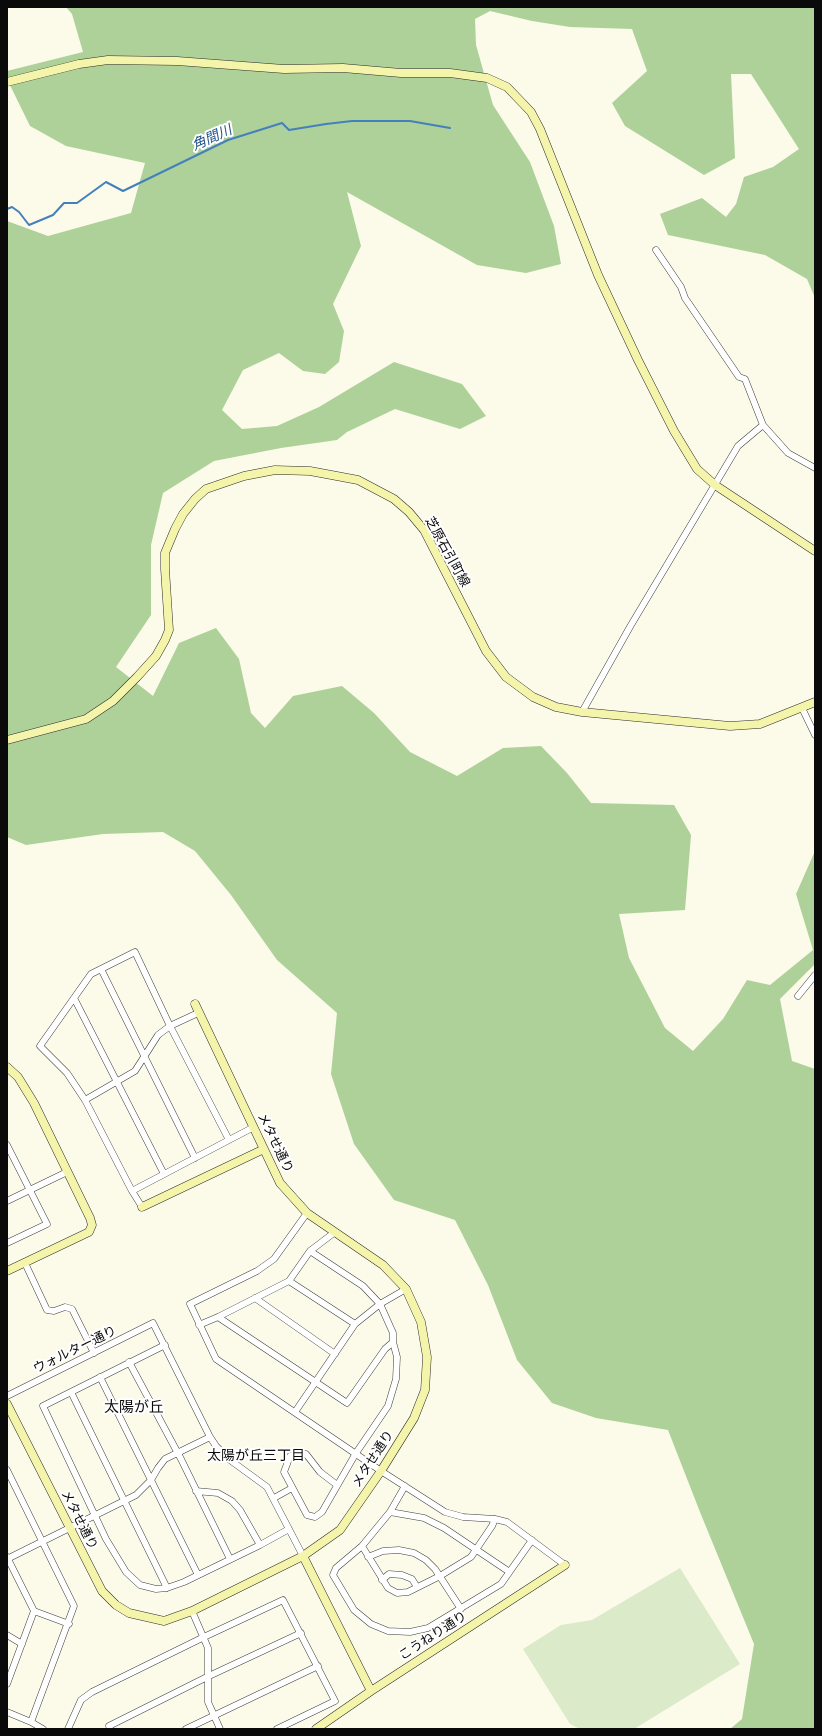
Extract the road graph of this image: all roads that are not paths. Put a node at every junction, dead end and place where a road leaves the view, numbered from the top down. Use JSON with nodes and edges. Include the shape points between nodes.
{"nodes":[{"id":1,"x":7,"y":82,"type":"edge"},
{"id":2,"x":656,"y":250,"type":"dead end"},
{"id":3,"x":763,"y":425,"type":"junction"},
{"id":4,"x":815,"y":468,"type":"edge"},
{"id":5,"x":715,"y":485,"type":"junction"},
{"id":6,"x":815,"y":551,"type":"edge"},
{"id":7,"x":815,"y":702,"type":"edge"},
{"id":8,"x":802,"y":708,"type":"junction"},
{"id":9,"x":582,"y":712,"type":"junction"},
{"id":10,"x":815,"y":735,"type":"edge"},
{"id":11,"x":7,"y":740,"type":"edge"},
{"id":12,"x":101,"y":969,"type":"junction"},
{"id":13,"x":815,"y":975,"type":"edge"},
{"id":14,"x":798,"y":996,"type":"dead end"},
{"id":15,"x":74,"y":998,"type":"junction"},
{"id":16,"x":196,"y":1008,"type":"joint"},
{"id":17,"x":170,"y":1026,"type":"junction"},
{"id":18,"x":145,"y":1056,"type":"junction"},
{"id":19,"x":7,"y":1067,"type":"edge"},
{"id":20,"x":117,"y":1082,"type":"junction"},
{"id":21,"x":85,"y":1100,"type":"junction"},
{"id":22,"x":254,"y":1127,"type":"junction"},
{"id":23,"x":229,"y":1140,"type":"junction"},
{"id":24,"x":7,"y":1145,"type":"edge"},
{"id":25,"x":264,"y":1149,"type":"junction"},
{"id":26,"x":195,"y":1158,"type":"junction"},
{"id":27,"x":67,"y":1172,"type":"junction"},
{"id":28,"x":164,"y":1174,"type":"junction"},
{"id":29,"x":30,"y":1190,"type":"junction"},
{"id":30,"x":132,"y":1191,"type":"junction"},
{"id":31,"x":7,"y":1201,"type":"edge"},
{"id":32,"x":142,"y":1207,"type":"joint"},
{"id":33,"x":307,"y":1213,"type":"junction"},
{"id":34,"x":335,"y":1232,"type":"junction"},
{"id":35,"x":7,"y":1244,"type":"edge"},
{"id":36,"x":310,"y":1251,"type":"junction"},
{"id":37,"x":25,"y":1263,"type":"junction"},
{"id":38,"x":7,"y":1271,"type":"edge"},
{"id":39,"x":289,"y":1281,"type":"junction"},
{"id":40,"x":406,"y":1289,"type":"junction"},
{"id":41,"x":255,"y":1298,"type":"junction"},
{"id":42,"x":380,"y":1304,"type":"junction"},
{"id":43,"x":218,"y":1317,"type":"junction"},
{"id":44,"x":198,"y":1324,"type":"junction"},
{"id":45,"x":355,"y":1324,"type":"junction"},
{"id":46,"x":393,"y":1342,"type":"junction"},
{"id":47,"x":164,"y":1345,"type":"junction"},
{"id":48,"x":94,"y":1353,"type":"junction"},
{"id":49,"x":335,"y":1354,"type":"junction"},
{"id":50,"x":130,"y":1362,"type":"junction"},
{"id":51,"x":100,"y":1377,"type":"junction"},
{"id":52,"x":317,"y":1382,"type":"junction"},
{"id":53,"x":71,"y":1392,"type":"junction"},
{"id":54,"x":7,"y":1396,"type":"edge"},
{"id":55,"x":7,"y":1404,"type":"edge"},
{"id":56,"x":295,"y":1412,"type":"junction"},
{"id":57,"x":210,"y":1437,"type":"junction"},
{"id":58,"x":178,"y":1453,"type":"junction"},
{"id":59,"x":356,"y":1453,"type":"junction"},
{"id":60,"x":7,"y":1470,"type":"edge"},
{"id":61,"x":381,"y":1471,"type":"junction"},
{"id":62,"x":151,"y":1480,"type":"junction"},
{"id":63,"x":337,"y":1485,"type":"junction"},
{"id":64,"x":405,"y":1486,"type":"junction"},
{"id":65,"x":292,"y":1488,"type":"junction"},
{"id":66,"x":196,"y":1491,"type":"junction"},
{"id":67,"x":274,"y":1498,"type":"junction"},
{"id":68,"x":124,"y":1501,"type":"junction"},
{"id":69,"x":390,"y":1512,"type":"junction"},
{"id":70,"x":94,"y":1515,"type":"junction"},
{"id":71,"x":495,"y":1519,"type":"junction"},
{"id":72,"x":69,"y":1528,"type":"junction"},
{"id":73,"x":289,"y":1529,"type":"junction"},
{"id":74,"x":532,"y":1540,"type":"junction"},
{"id":75,"x":42,"y":1542,"type":"junction"},
{"id":76,"x":260,"y":1545,"type":"junction"},
{"id":77,"x":362,"y":1546,"type":"junction"},
{"id":78,"x":476,"y":1550,"type":"junction"},
{"id":79,"x":303,"y":1556,"type":"junction"},
{"id":80,"x":368,"y":1557,"type":"junction"},
{"id":81,"x":7,"y":1558,"type":"edge"},
{"id":82,"x":230,"y":1559,"type":"junction"},
{"id":83,"x":565,"y":1565,"type":"joint"},
{"id":84,"x":508,"y":1571,"type":"junction"},
{"id":85,"x":198,"y":1575,"type":"junction"},
{"id":86,"x":440,"y":1576,"type":"junction"},
{"id":87,"x":382,"y":1580,"type":"junction"},
{"id":88,"x":417,"y":1587,"type":"junction"},
{"id":89,"x":167,"y":1588,"type":"junction"},
{"id":90,"x":461,"y":1609,"type":"junction"},
{"id":91,"x":34,"y":1611,"type":"junction"},
{"id":92,"x":192,"y":1611,"type":"junction"},
{"id":93,"x":69,"y":1624,"type":"junction"},
{"id":94,"x":301,"y":1633,"type":"junction"},
{"id":95,"x":7,"y":1635,"type":"edge"},
{"id":96,"x":204,"y":1636,"type":"junction"},
{"id":97,"x":22,"y":1644,"type":"junction"},
{"id":98,"x":318,"y":1666,"type":"junction"},
{"id":99,"x":209,"y":1676,"type":"junction"},
{"id":100,"x":8,"y":1680,"type":"edge"},
{"id":101,"x":371,"y":1691,"type":"junction"},
{"id":102,"x":7,"y":1712,"type":"edge"},
{"id":103,"x":213,"y":1716,"type":"junction"},
{"id":104,"x":31,"y":1722,"type":"junction"},
{"id":105,"x":43,"y":1729,"type":"edge"},
{"id":106,"x":68,"y":1729,"type":"edge"},
{"id":107,"x":110,"y":1729,"type":"edge"},
{"id":108,"x":186,"y":1729,"type":"edge"},
{"id":109,"x":220,"y":1729,"type":"edge"},
{"id":110,"x":277,"y":1729,"type":"edge"},
{"id":111,"x":316,"y":1729,"type":"edge"}],
"edges":[{"from":1,"to":5,"type":"street","via":[[79,64],[123,60],[177,61],[284,69],[343,68],[401,73],[450,73],[487,78],[507,87],[531,112],[540,129],[598,276],[674,431],[697,469]]},
{"from":2,"to":3,"type":"street","via":[[739,377],[746,379]]},
{"from":3,"to":4,"type":"street","via":[[788,453]]},
{"from":3,"to":5,"type":"street","via":[[738,446]]},
{"from":5,"to":6,"type":"street"},
{"from":5,"to":9,"type":"street"},
{"from":7,"to":8,"type":"street","name":"芝原石引町線"},
{"from":8,"to":9,"type":"street","name":"芝原石引町線","via":[[760,724],[730,726]]},
{"from":8,"to":10,"type":"street"},
{"from":9,"to":11,"type":"street","name":"芝原石引町線","via":[[556,707],[533,697],[506,677],[486,651],[424,530],[394,499],[358,480],[310,470],[275,470],[244,476],[206,489],[183,514],[165,553],[169,630],[156,656],[137,677],[113,701],[86,719]]},
{"from":12,"to":15,"type":"street","via":[[91,974]]},
{"from":12,"to":17,"type":"street","via":[[136,952]]},
{"from":12,"to":18,"type":"street"},
{"from":13,"to":14,"type":"street"},
{"from":15,"to":20,"type":"street"},
{"from":15,"to":21,"type":"street","via":[[40,1046],[67,1073]]},
{"from":16,"to":17,"type":"street"},
{"from":16,"to":22,"type":"street","name":"メタせ通り"},
{"from":17,"to":18,"type":"street","via":[[158,1035]]},
{"from":17,"to":23,"type":"street"},
{"from":18,"to":20,"type":"street","via":[[135,1071]]},
{"from":18,"to":26,"type":"street"},
{"from":19,"to":27,"type":"street","via":[[18,1078],[34,1103]]},
{"from":20,"to":21,"type":"street"},
{"from":20,"to":28,"type":"street"},
{"from":21,"to":30,"type":"street"},
{"from":22,"to":23,"type":"street"},
{"from":22,"to":25,"type":"street","name":"メタせ通り"},
{"from":23,"to":26,"type":"street"},
{"from":24,"to":29,"type":"street"},
{"from":25,"to":32,"type":"street"},
{"from":25,"to":33,"type":"street","name":"メタせ通り","via":[[280,1183]]},
{"from":26,"to":28,"type":"street"},
{"from":27,"to":29,"type":"street"},
{"from":27,"to":37,"type":"street","via":[[90,1218],[92,1225],[89,1232]]},
{"from":28,"to":30,"type":"street"},
{"from":29,"to":31,"type":"street"},
{"from":29,"to":35,"type":"street","via":[[47,1224]]},
{"from":30,"to":32,"type":"street"},
{"from":33,"to":34,"type":"street","name":"メタせ通り"},
{"from":33,"to":44,"type":"street","via":[[274,1259],[257,1271],[190,1304]]},
{"from":34,"to":36,"type":"street"},
{"from":34,"to":40,"type":"street","name":"メタせ通り","via":[[383,1265]]},
{"from":36,"to":39,"type":"street"},
{"from":36,"to":42,"type":"street","via":[[363,1286]]},
{"from":37,"to":38,"type":"street"},
{"from":37,"to":48,"type":"street","via":[[47,1310],[54,1311],[65,1307],[72,1309]]},
{"from":39,"to":41,"type":"street"},
{"from":39,"to":45,"type":"street"},
{"from":40,"to":42,"type":"street"},
{"from":40,"to":61,"type":"street","name":"メタせ通り","via":[[422,1322],[427,1357],[425,1390],[414,1418]]},
{"from":41,"to":43,"type":"street"},
{"from":41,"to":49,"type":"street"},
{"from":42,"to":45,"type":"street"},
{"from":42,"to":46,"type":"street","via":[[393,1333]]},
{"from":43,"to":44,"type":"street"},
{"from":43,"to":52,"type":"street"},
{"from":44,"to":56,"type":"street","via":[[216,1359]]},
{"from":45,"to":49,"type":"street"},
{"from":46,"to":52,"type":"street","via":[[385,1349],[347,1403]]},
{"from":46,"to":59,"type":"street","via":[[397,1357],[396,1380],[388,1406]]},
{"from":47,"to":48,"type":"street","name":"ウォルター通り","via":[[154,1323]]},
{"from":47,"to":50,"type":"street"},
{"from":47,"to":57,"type":"street"},
{"from":48,"to":54,"type":"street","name":"ウォルター通り"},
{"from":49,"to":52,"type":"street"},
{"from":50,"to":51,"type":"street"},
{"from":50,"to":58,"type":"street"},
{"from":51,"to":53,"type":"street"},
{"from":51,"to":62,"type":"street"},
{"from":52,"to":56,"type":"street"},
{"from":53,"to":68,"type":"street"},
{"from":53,"to":70,"type":"street","via":[[43,1406]]},
{"from":55,"to":72,"type":"street","name":"メタせ通り"},
{"from":56,"to":59,"type":"street"},
{"from":57,"to":58,"type":"street"},
{"from":57,"to":67,"type":"street","via":[[230,1460],[267,1487]]},
{"from":58,"to":62,"type":"street","via":[[165,1459]]},
{"from":58,"to":66,"type":"street"},
{"from":59,"to":61,"type":"street"},
{"from":59,"to":63,"type":"street"},
{"from":60,"to":75,"type":"street"},
{"from":61,"to":64,"type":"street"},
{"from":61,"to":79,"type":"street","name":"メタせ通り","via":[[340,1530]]},
{"from":62,"to":68,"type":"street","via":[[136,1495]]},
{"from":62,"to":85,"type":"street"},
{"from":63,"to":65,"type":"street","via":[[322,1512],[315,1518],[307,1515]]},
{"from":63,"to":65,"type":"street","via":[[320,1472],[306,1454],[290,1456],[284,1472]]},
{"from":64,"to":69,"type":"street"},
{"from":64,"to":71,"type":"street","via":[[445,1512],[463,1517]]},
{"from":65,"to":67,"type":"street"},
{"from":66,"to":76,"type":"street","via":[[218,1494],[232,1501]]},
{"from":66,"to":82,"type":"street"},
{"from":67,"to":73,"type":"street"},
{"from":68,"to":70,"type":"street"},
{"from":68,"to":89,"type":"street"},
{"from":69,"to":77,"type":"street"},
{"from":69,"to":78,"type":"street","via":[[424,1518]]},
{"from":70,"to":72,"type":"street"},
{"from":70,"to":89,"type":"street","via":[[132,1579],[140,1585],[156,1589]]},
{"from":71,"to":74,"type":"street","via":[[507,1522]]},
{"from":71,"to":78,"type":"street"},
{"from":72,"to":75,"type":"street"},
{"from":72,"to":92,"type":"street","name":"メタせ通り","via":[[102,1591],[116,1605],[129,1613],[164,1621]]},
{"from":73,"to":76,"type":"street"},
{"from":73,"to":79,"type":"street"},
{"from":74,"to":83,"type":"street"},
{"from":74,"to":84,"type":"street"},
{"from":75,"to":81,"type":"street"},
{"from":75,"to":93,"type":"street","via":[[74,1606]]},
{"from":76,"to":82,"type":"street"},
{"from":77,"to":80,"type":"street"},
{"from":77,"to":90,"type":"street","via":[[336,1568],[333,1575],[354,1610],[371,1624],[388,1631],[410,1632],[428,1628]]},
{"from":78,"to":84,"type":"street"},
{"from":78,"to":86,"type":"street","via":[[471,1557]]},
{"from":79,"to":92,"type":"street","name":"メタせ通り"},
{"from":79,"to":101,"type":"street"},
{"from":80,"to":86,"type":"street","via":[[383,1551],[399,1550],[414,1553],[426,1560]]},
{"from":80,"to":87,"type":"street"},
{"from":81,"to":91,"type":"street"},
{"from":82,"to":85,"type":"street"},
{"from":83,"to":101,"type":"street","name":"こうねり通り"},
{"from":84,"to":90,"type":"street","via":[[501,1584]]},
{"from":85,"to":89,"type":"street"},
{"from":86,"to":88,"type":"street"},
{"from":86,"to":90,"type":"street"},
{"from":87,"to":88,"type":"street","via":[[388,1588],[397,1592],[408,1592]]},
{"from":87,"to":88,"type":"street","via":[[389,1574],[402,1575],[412,1579]]},
{"from":91,"to":93,"type":"street"},
{"from":91,"to":97,"type":"street"},
{"from":92,"to":96,"type":"street"},
{"from":93,"to":104,"type":"street"},
{"from":94,"to":96,"type":"street","via":[[284,1600]]},
{"from":94,"to":98,"type":"street"},
{"from":94,"to":99,"type":"street"},
{"from":95,"to":97,"type":"street"},
{"from":96,"to":99,"type":"street","via":[[209,1655]]},
{"from":96,"to":106,"type":"street","via":[[92,1692],[81,1700]]},
{"from":97,"to":100,"type":"street"},
{"from":98,"to":103,"type":"street"},
{"from":98,"to":110,"type":"street","via":[[335,1701]]},
{"from":99,"to":103,"type":"street","via":[[208,1702]]},
{"from":99,"to":107,"type":"street","via":[[109,1726]]},
{"from":101,"to":111,"type":"street","name":"こうねり通り"},
{"from":102,"to":104,"type":"street"},
{"from":103,"to":108,"type":"street"},
{"from":103,"to":109,"type":"street"},
{"from":104,"to":105,"type":"street"}]}
